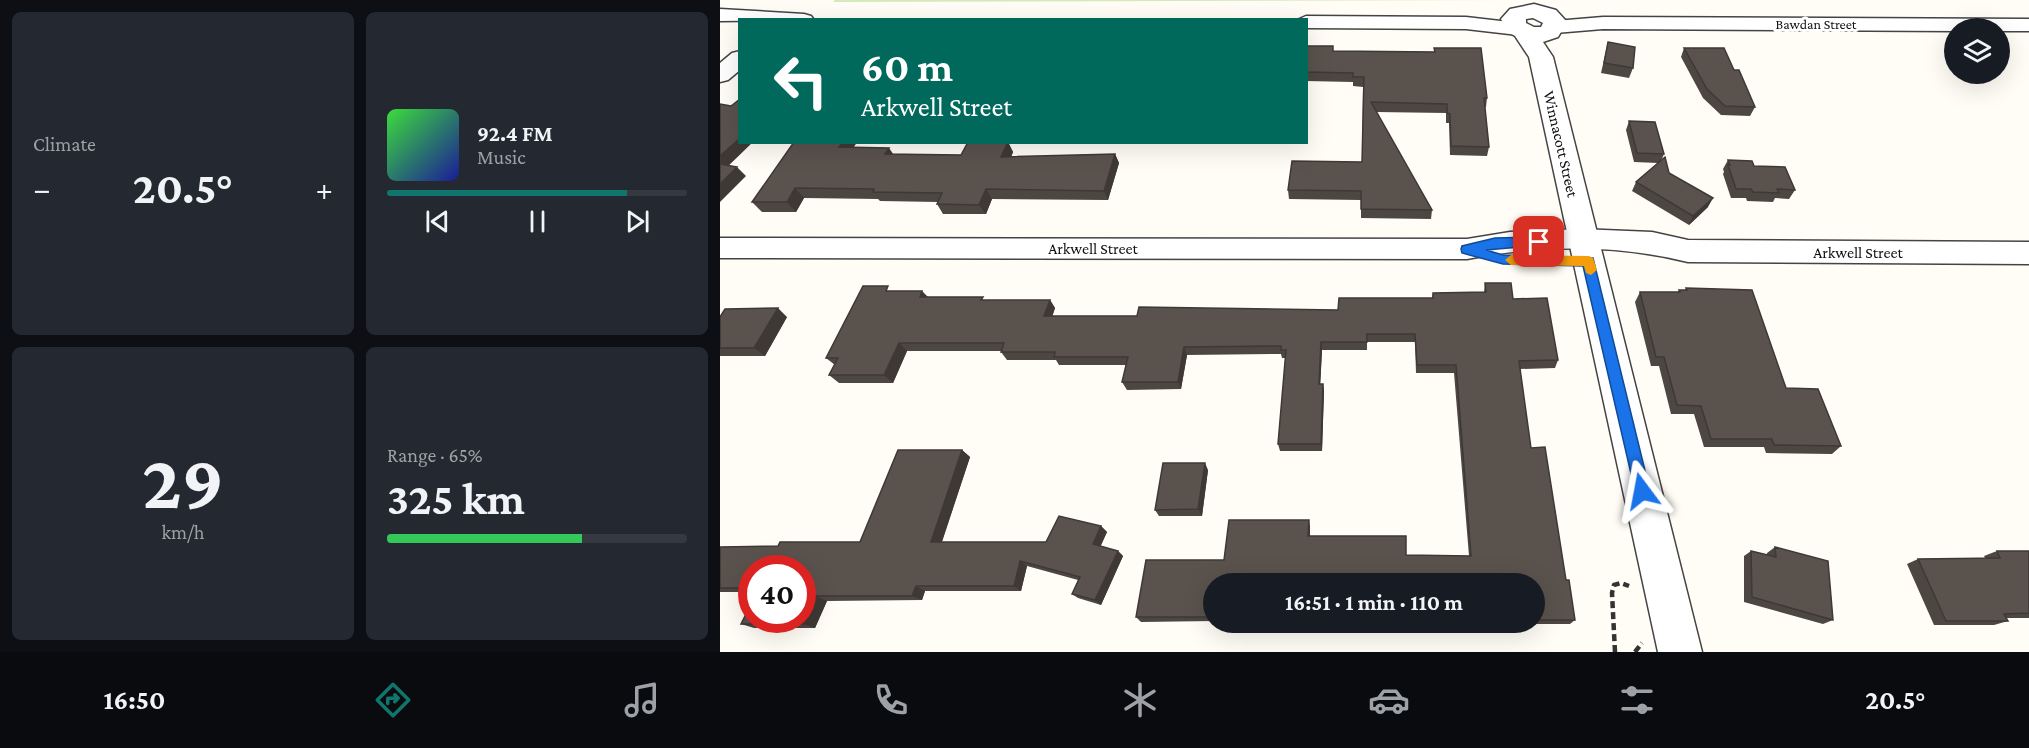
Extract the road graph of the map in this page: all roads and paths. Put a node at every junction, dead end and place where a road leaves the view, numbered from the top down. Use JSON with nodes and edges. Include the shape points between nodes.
{"nodes":[{"id":1,"x":803,"y":0,"type":"edge"},
{"id":2,"x":720,"y":15,"type":"edge"},
{"id":3,"x":766,"y":18,"type":"edge"},
{"id":4,"x":783,"y":18,"type":"edge"},
{"id":5,"x":1535,"y":21,"type":"edge"},
{"id":6,"x":1308,"y":22,"type":"edge"},
{"id":7,"x":2029,"y":25,"type":"edge"},
{"id":8,"x":738,"y":60,"type":"edge"},
{"id":9,"x":720,"y":75,"type":"edge"},
{"id":10,"x":720,"y":248,"type":"edge"},
{"id":11,"x":1586,"y":251,"type":"junction"},
{"id":12,"x":2029,"y":253,"type":"edge"},
{"id":13,"x":1635,"y":591,"type":"dead end"},
{"id":14,"x":1615,"y":652,"type":"edge"},
{"id":15,"x":1680,"y":652,"type":"edge"}],
"edges":[{"from":1,"to":4,"type":"street"},
{"from":2,"to":3,"type":"street"},
{"from":5,"to":6,"type":"street","name":"Bawdan Street"},
{"from":5,"to":7,"type":"street","name":"Bawdan Street"},
{"from":5,"to":11,"type":"street","name":"Winnacott Street"},
{"from":8,"to":9,"type":"street"},
{"from":10,"to":11,"type":"street","name":"Arkwell Street","via":[[1467,249],[1503,260]]},
{"from":11,"to":12,"type":"street","name":"Arkwell Street","via":[[1656,259],[1688,251]]},
{"from":11,"to":15,"type":"street","name":"Winnacott Street"},
{"from":13,"to":14,"type":"path","via":[[1621,583],[1614,585]]}]}
